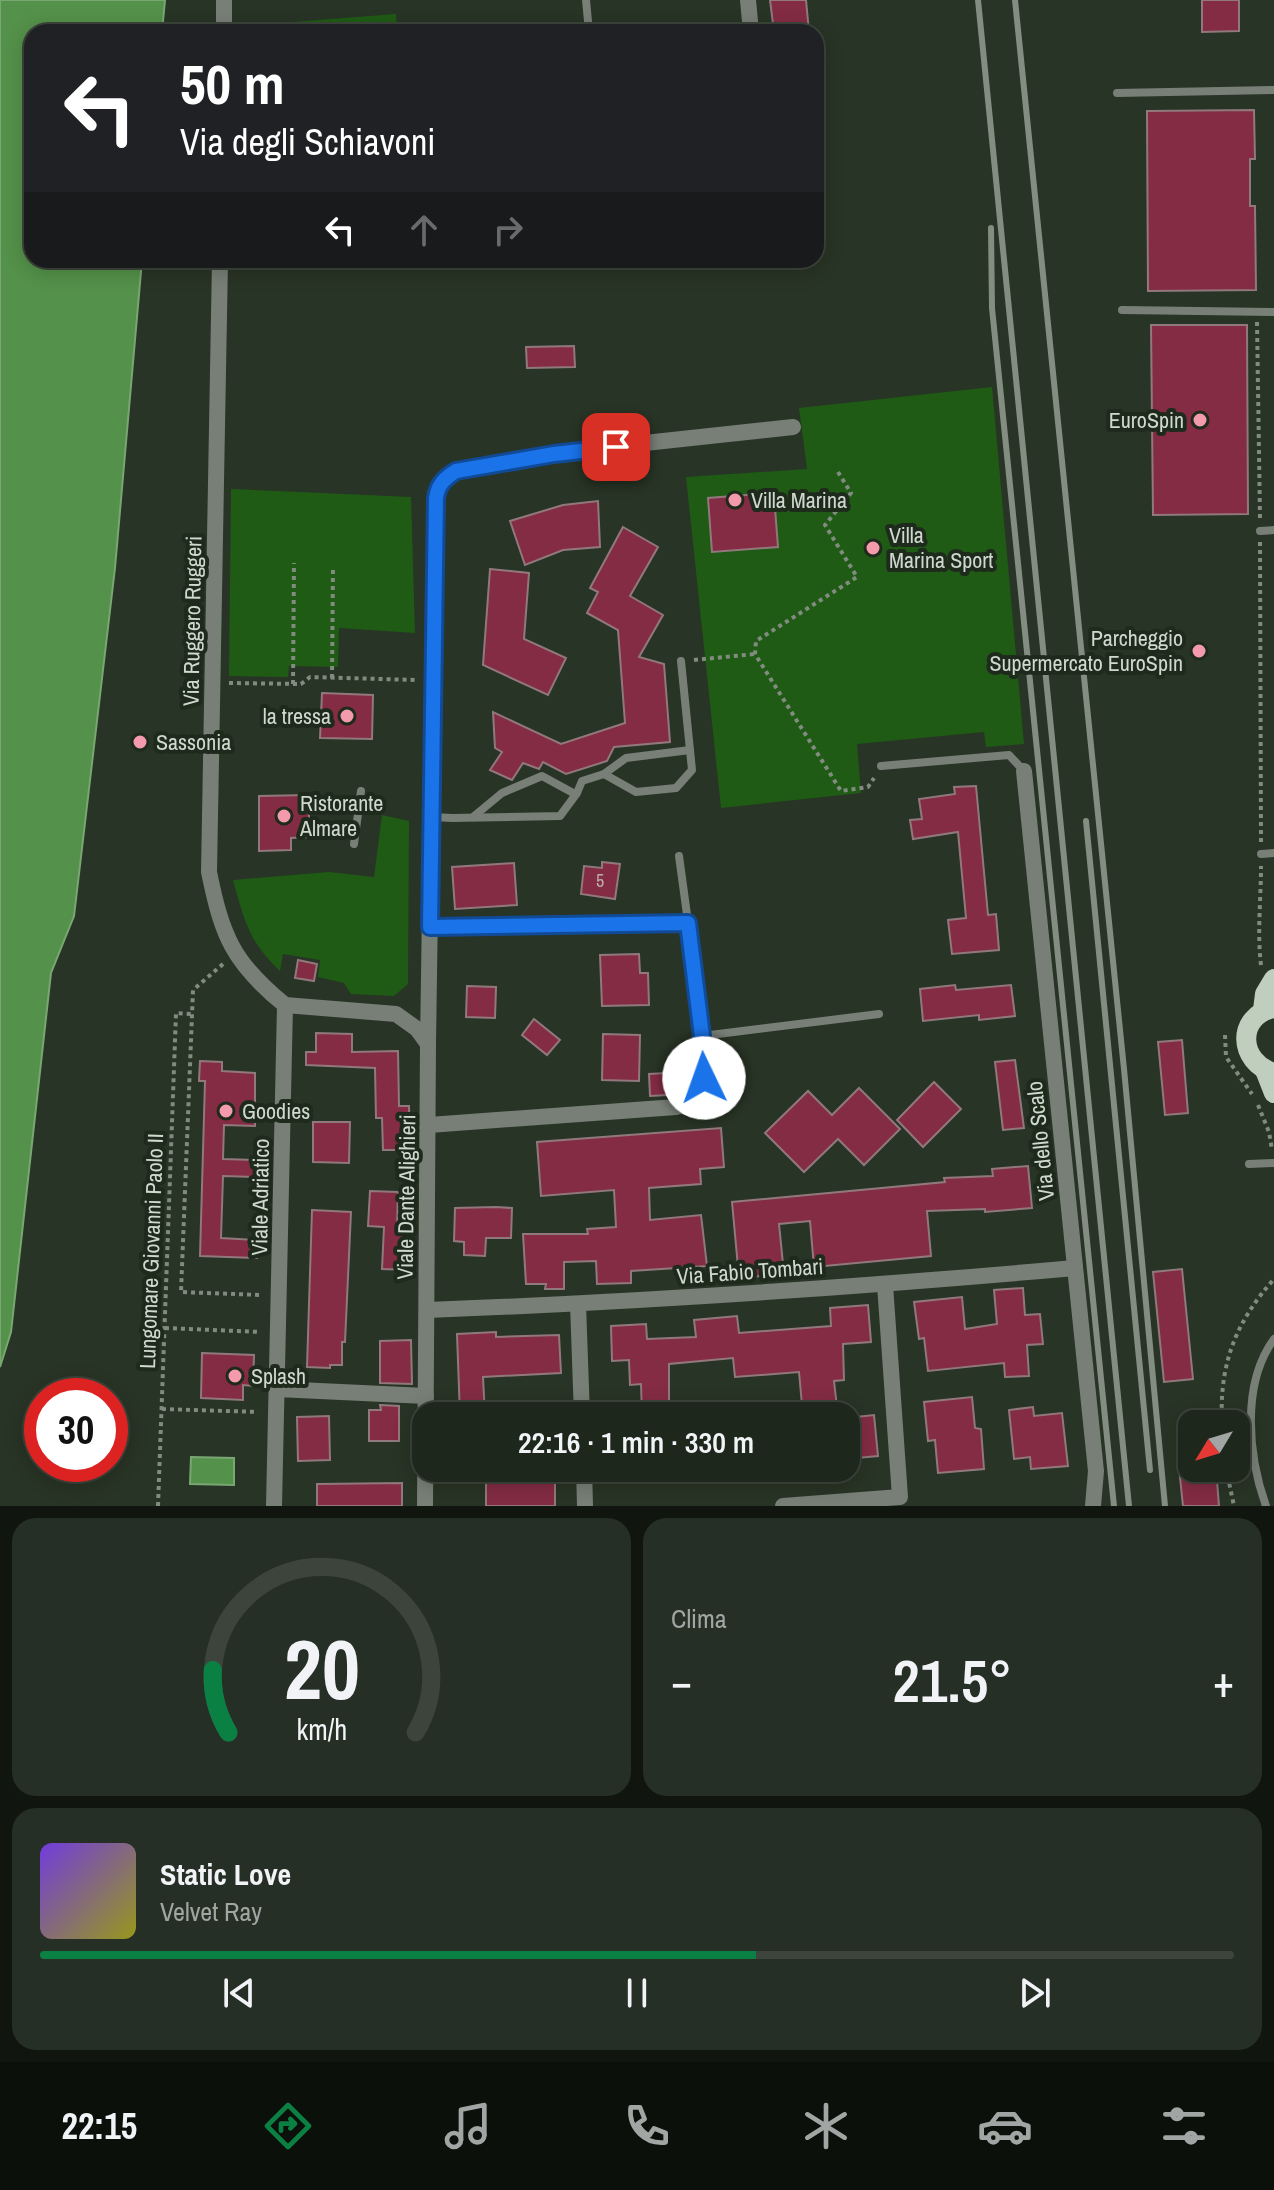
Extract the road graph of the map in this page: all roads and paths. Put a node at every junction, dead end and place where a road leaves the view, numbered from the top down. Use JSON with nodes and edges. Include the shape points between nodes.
{"nodes":[{"id":1,"x":224,"y":0,"type":"edge"},
{"id":2,"x":586,"y":0,"type":"edge"},
{"id":3,"x":748,"y":0,"type":"edge"},
{"id":4,"x":224,"y":24,"type":"edge"},
{"id":5,"x":588,"y":24,"type":"edge"},
{"id":6,"x":750,"y":24,"type":"edge"},
{"id":7,"x":1274,"y":90,"type":"edge"},
{"id":8,"x":1117,"y":93,"type":"dead end"},
{"id":9,"x":220,"y":268,"type":"edge"},
{"id":10,"x":1122,"y":310,"type":"dead end"},
{"id":11,"x":1257,"y":312,"type":"junction"},
{"id":12,"x":1274,"y":312,"type":"edge"},
{"id":13,"x":793,"y":427,"type":"dead end"},
{"id":14,"x":838,"y":472,"type":"dead end"},
{"id":15,"x":1260,"y":518,"type":"dead end"},
{"id":16,"x":1274,"y":530,"type":"edge"},
{"id":17,"x":1260,"y":531,"type":"dead end"},
{"id":18,"x":1260,"y":549,"type":"dead end"},
{"id":19,"x":294,"y":563,"type":"dead end"},
{"id":20,"x":333,"y":568,"type":"dead end"},
{"id":21,"x":755,"y":654,"type":"junction"},
{"id":22,"x":681,"y":661,"type":"joint"},
{"id":23,"x":332,"y":678,"type":"junction"},
{"id":24,"x":433,"y":680,"type":"junction"},
{"id":25,"x":229,"y":683,"type":"dead end"},
{"id":26,"x":293,"y":684,"type":"junction"},
{"id":27,"x":690,"y":750,"type":"junction"},
{"id":28,"x":881,"y":766,"type":"joint"},
{"id":29,"x":1024,"y":771,"type":"joint"},
{"id":30,"x":604,"y":774,"type":"junction"},
{"id":31,"x":361,"y":791,"type":"dead end"},
{"id":32,"x":575,"y":794,"type":"junction"},
{"id":33,"x":431,"y":816,"type":"junction"},
{"id":34,"x":472,"y":818,"type":"junction"},
{"id":35,"x":1261,"y":841,"type":"dead end"},
{"id":36,"x":354,"y":844,"type":"dead end"},
{"id":37,"x":1274,"y":853,"type":"edge"},
{"id":38,"x":1261,"y":854,"type":"dead end"},
{"id":39,"x":679,"y":856,"type":"dead end"},
{"id":40,"x":688,"y":923,"type":"junction"},
{"id":41,"x":430,"y":927,"type":"junction"},
{"id":42,"x":223,"y":964,"type":"dead end"},
{"id":43,"x":1274,"y":979,"type":"edge"},
{"id":44,"x":285,"y":1005,"type":"junction"},
{"id":45,"x":1268,"y":1009,"type":"edge"},
{"id":46,"x":192,"y":1014,"type":"junction"},
{"id":47,"x":879,"y":1014,"type":"dead end"},
{"id":48,"x":702,"y":1036,"type":"junction"},
{"id":49,"x":428,"y":1044,"type":"junction"},
{"id":50,"x":1269,"y":1072,"type":"edge"},
{"id":51,"x":1274,"y":1093,"type":"edge"},
{"id":52,"x":429,"y":1125,"type":"junction"},
{"id":53,"x":1274,"y":1163,"type":"edge"},
{"id":54,"x":1249,"y":1164,"type":"dead end"},
{"id":55,"x":1075,"y":1268,"type":"junction"},
{"id":56,"x":1274,"y":1279,"type":"edge"},
{"id":57,"x":885,"y":1285,"type":"junction"},
{"id":58,"x":261,"y":1295,"type":"dead end"},
{"id":59,"x":578,"y":1304,"type":"junction"},
{"id":60,"x":427,"y":1310,"type":"junction"},
{"id":61,"x":164,"y":1328,"type":"junction"},
{"id":62,"x":278,"y":1333,"type":"junction"},
{"id":63,"x":1274,"y":1339,"type":"edge"},
{"id":64,"x":277,"y":1389,"type":"junction"},
{"id":65,"x":426,"y":1396,"type":"junction"},
{"id":66,"x":582,"y":1402,"type":"edge"},
{"id":67,"x":162,"y":1409,"type":"junction"},
{"id":68,"x":1221,"y":1410,"type":"edge"},
{"id":69,"x":258,"y":1412,"type":"dead end"},
{"id":70,"x":584,"y":1482,"type":"edge"},
{"id":71,"x":1229,"y":1482,"type":"edge"},
{"id":72,"x":158,"y":1506,"type":"edge"},
{"id":73,"x":274,"y":1506,"type":"edge"},
{"id":74,"x":425,"y":1506,"type":"edge"},
{"id":75,"x":585,"y":1506,"type":"edge"},
{"id":76,"x":783,"y":1506,"type":"edge"},
{"id":77,"x":1093,"y":1506,"type":"edge"},
{"id":78,"x":1234,"y":1506,"type":"edge"},
{"id":79,"x":1266,"y":1506,"type":"edge"}],
"edges":[{"from":1,"to":4,"type":"street"},
{"from":2,"to":5,"type":"lane"},
{"from":3,"to":6,"type":"street"},
{"from":7,"to":8,"type":"lane"},
{"from":9,"to":44,"type":"street","name":"Via Ruggero Ruggeri","via":[[209,872],[231,946],[247,971]]},
{"from":10,"to":11,"type":"lane"},
{"from":11,"to":12,"type":"lane"},
{"from":11,"to":15,"type":"path"},
{"from":13,"to":24,"type":"street","name":"Viale Dante Alighieri","via":[[571,451],[448,476],[436,498]]},
{"from":14,"to":21,"type":"path","via":[[851,493],[825,525],[857,577],[756,641]]},
{"from":16,"to":17,"type":"lane"},
{"from":18,"to":35,"type":"path"},
{"from":19,"to":26,"type":"path"},
{"from":20,"to":23,"type":"path"},
{"from":21,"to":22,"type":"path"},
{"from":21,"to":28,"type":"path","via":[[841,791],[868,787]]},
{"from":22,"to":27,"type":"lane"},
{"from":23,"to":24,"type":"path"},
{"from":23,"to":26,"type":"path","via":[[310,677]]},
{"from":24,"to":33,"type":"street","name":"Viale Dante Alighieri"},
{"from":25,"to":26,"type":"path"},
{"from":27,"to":30,"type":"lane","via":[[626,758]]},
{"from":27,"to":30,"type":"lane","via":[[692,770],[676,788],[636,792]]},
{"from":28,"to":29,"type":"lane","via":[[1009,755]]},
{"from":29,"to":55,"type":"street","name":"Via dello Scalo"},
{"from":30,"to":32,"type":"lane","via":[[582,781]]},
{"from":31,"to":36,"type":"lane"},
{"from":32,"to":34,"type":"lane","via":[[560,816]]},
{"from":32,"to":34,"type":"lane","via":[[542,776],[502,793]]},
{"from":33,"to":34,"type":"lane"},
{"from":33,"to":41,"type":"street","name":"Viale Dante Alighieri"},
{"from":37,"to":38,"type":"lane"},
{"from":39,"to":40,"type":"lane"},
{"from":40,"to":41,"type":"street"},
{"from":40,"to":48,"type":"street"},
{"from":41,"to":49,"type":"street","name":"Viale Dante Alighieri"},
{"from":42,"to":46,"type":"path","via":[[193,990]]},
{"from":43,"to":45,"type":"main road","via":[[1265,994]]},
{"from":44,"to":49,"type":"street","via":[[396,1014]]},
{"from":44,"to":62,"type":"street","name":"Viale Adriatico"},
{"from":45,"to":50,"type":"main road","via":[[1252,1021],[1246,1039],[1251,1057]]},
{"from":46,"to":58,"type":"path","via":[[181,1292]]},
{"from":46,"to":61,"type":"path","name":"Lungomare Giovanni Paolo II","via":[[176,1013]]},
{"from":47,"to":48,"type":"lane"},
{"from":48,"to":52,"type":"street","via":[[704,1078],[687,1104]]},
{"from":49,"to":52,"type":"street","name":"Viale Dante Alighieri"},
{"from":50,"to":51,"type":"main road"},
{"from":52,"to":60,"type":"street","name":"Viale Dante Alighieri"},
{"from":53,"to":54,"type":"lane"},
{"from":55,"to":57,"type":"street","name":"Via Fabio Tombari"},
{"from":55,"to":77,"type":"street","name":"Via dello Scalo","via":[[1096,1471]]},
{"from":56,"to":68,"type":"path","via":[[1252,1304],[1228,1351]]},
{"from":57,"to":59,"type":"street","name":"Via Fabio Tombari"},
{"from":57,"to":76,"type":"street","via":[[900,1497]]},
{"from":59,"to":60,"type":"street","name":"Via Fabio Tombari"},
{"from":59,"to":66,"type":"street"},
{"from":60,"to":65,"type":"street","name":"Viale Dante Alighieri"},
{"from":61,"to":62,"type":"path"},
{"from":61,"to":67,"type":"path","name":"Lungomare Giovanni Paolo II"},
{"from":62,"to":64,"type":"street","name":"Viale Adriatico"},
{"from":63,"to":79,"type":"lane","via":[[1253,1395],[1252,1445]]},
{"from":64,"to":65,"type":"street"},
{"from":64,"to":73,"type":"street","name":"Viale Adriatico"},
{"from":65,"to":74,"type":"street","name":"Viale Dante Alighieri"},
{"from":67,"to":69,"type":"path"},
{"from":67,"to":72,"type":"path","name":"Lungomare Giovanni Paolo II"},
{"from":70,"to":75,"type":"street"},
{"from":71,"to":78,"type":"path"}]}
